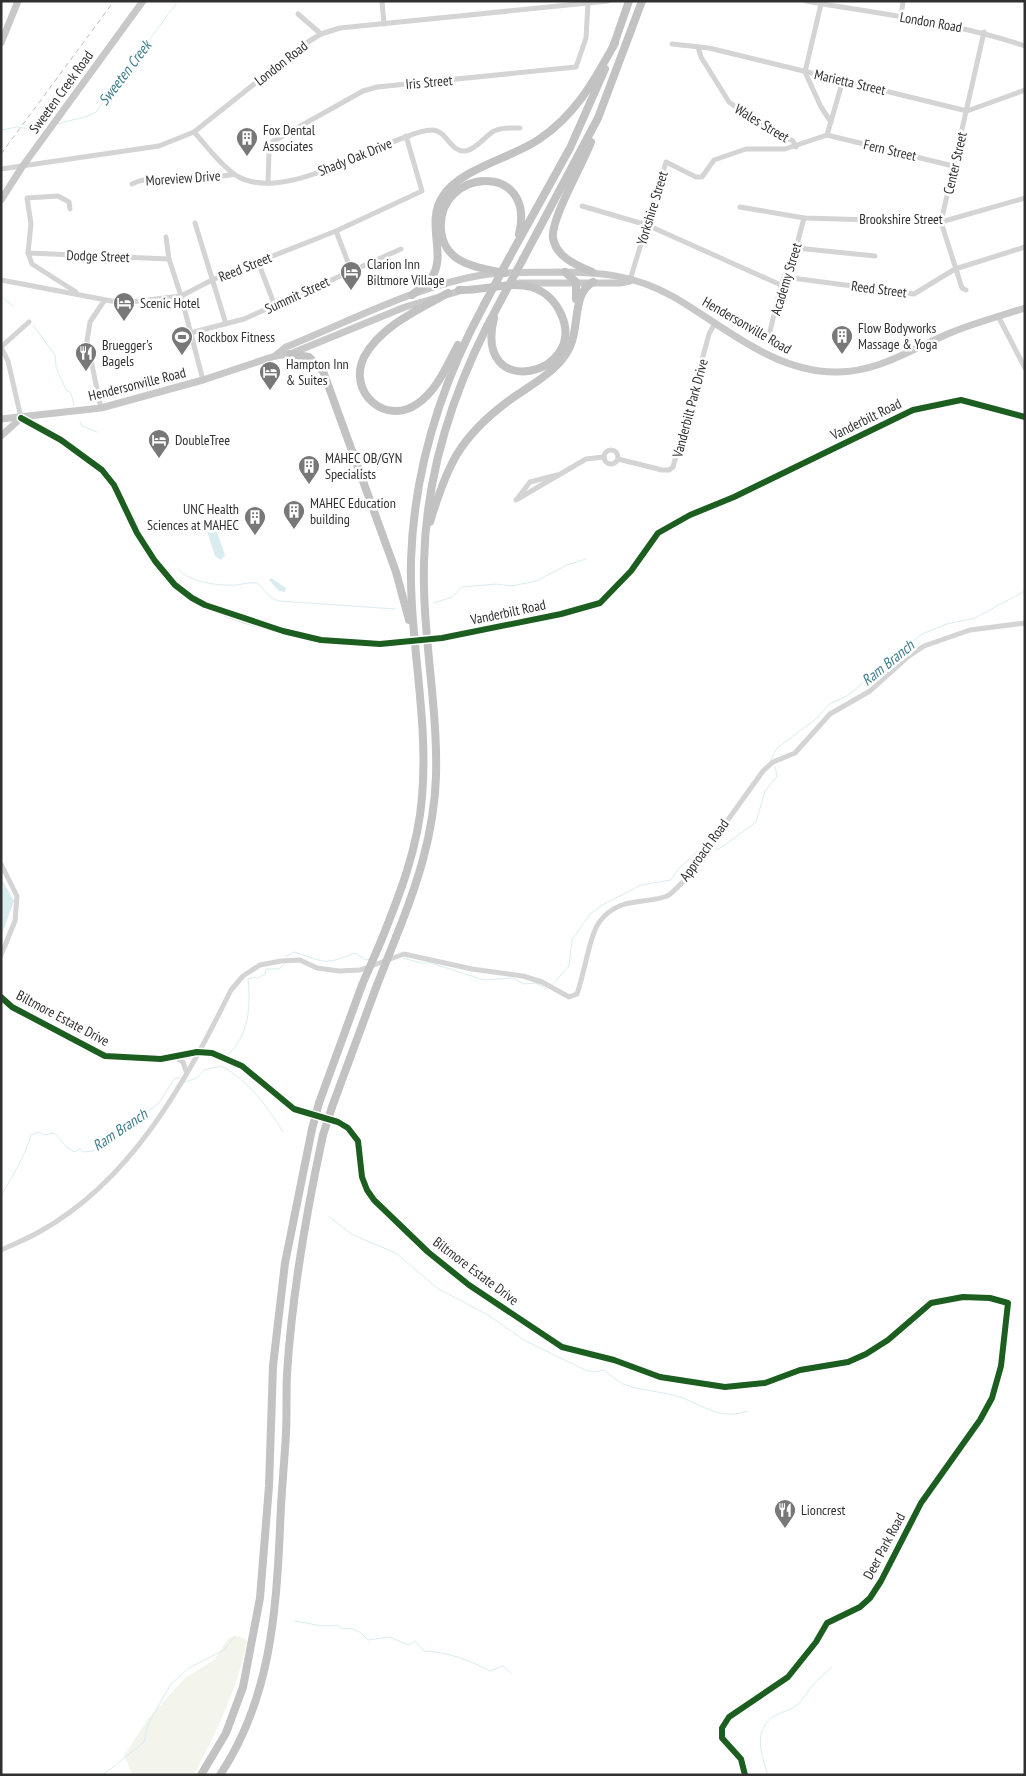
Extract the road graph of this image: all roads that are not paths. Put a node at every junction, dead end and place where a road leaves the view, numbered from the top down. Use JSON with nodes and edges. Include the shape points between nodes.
{"nodes":[{"id":1,"x":18,"y":1,"type":"edge"},
{"id":2,"x":143,"y":1,"type":"edge"},
{"id":3,"x":382,"y":1,"type":"edge"},
{"id":4,"x":608,"y":1,"type":"edge"},
{"id":5,"x":629,"y":1,"type":"edge"},
{"id":6,"x":642,"y":1,"type":"edge"},
{"id":7,"x":806,"y":1,"type":"edge"},
{"id":8,"x":903,"y":1,"type":"edge"},
{"id":9,"x":588,"y":3,"type":"junction"},
{"id":10,"x":560,"y":4,"type":"edge"},
{"id":11,"x":821,"y":4,"type":"junction"},
{"id":12,"x":298,"y":14,"type":"dead end"},
{"id":13,"x":901,"y":17,"type":"junction"},
{"id":14,"x":384,"y":24,"type":"junction"},
{"id":15,"x":984,"y":32,"type":"junction"},
{"id":16,"x":321,"y":34,"type":"junction"},
{"id":17,"x":1,"y":42,"type":"edge"},
{"id":18,"x":614,"y":43,"type":"junction"},
{"id":19,"x":672,"y":44,"type":"dead end"},
{"id":20,"x":1025,"y":46,"type":"edge"},
{"id":21,"x":698,"y":47,"type":"junction"},
{"id":22,"x":806,"y":72,"type":"junction"},
{"id":23,"x":844,"y":80,"type":"junction"},
{"id":24,"x":1025,"y":90,"type":"edge"},
{"id":25,"x":967,"y":112,"type":"junction"},
{"id":26,"x":598,"y":118,"type":"junction"},
{"id":27,"x":831,"y":122,"type":"junction"},
{"id":28,"x":520,"y":128,"type":"dead end"},
{"id":29,"x":194,"y":132,"type":"junction"},
{"id":30,"x":827,"y":135,"type":"junction"},
{"id":31,"x":406,"y":136,"type":"junction"},
{"id":32,"x":796,"y":147,"type":"junction"},
{"id":33,"x":953,"y":166,"type":"junction"},
{"id":34,"x":22,"y":167,"type":"junction"},
{"id":35,"x":1,"y":169,"type":"edge"},
{"id":36,"x":234,"y":174,"type":"junction"},
{"id":37,"x":268,"y":183,"type":"junction"},
{"id":38,"x":132,"y":184,"type":"dead end"},
{"id":39,"x":1025,"y":198,"type":"edge"},
{"id":40,"x":1,"y":200,"type":"edge"},
{"id":41,"x":582,"y":206,"type":"dead end"},
{"id":42,"x":740,"y":207,"type":"dead end"},
{"id":43,"x":70,"y":209,"type":"dead end"},
{"id":44,"x":804,"y":218,"type":"junction"},
{"id":45,"x":941,"y":222,"type":"junction"},
{"id":46,"x":195,"y":223,"type":"dead end"},
{"id":47,"x":646,"y":225,"type":"junction"},
{"id":48,"x":336,"y":231,"type":"junction"},
{"id":49,"x":166,"y":236,"type":"dead end"},
{"id":50,"x":517,"y":245,"type":"junction"},
{"id":51,"x":1025,"y":246,"type":"edge"},
{"id":52,"x":796,"y":248,"type":"junction"},
{"id":53,"x":401,"y":250,"type":"dead end"},
{"id":54,"x":28,"y":254,"type":"junction"},
{"id":55,"x":875,"y":256,"type":"dead end"},
{"id":56,"x":169,"y":258,"type":"junction"},
{"id":57,"x":258,"y":262,"type":"junction"},
{"id":58,"x":956,"y":269,"type":"junction"},
{"id":59,"x":351,"y":270,"type":"junction"},
{"id":60,"x":565,"y":272,"type":"junction"},
{"id":61,"x":592,"y":272,"type":"junction"},
{"id":62,"x":505,"y":273,"type":"junction"},
{"id":63,"x":784,"y":277,"type":"junction"},
{"id":64,"x":1,"y":280,"type":"edge"},
{"id":65,"x":212,"y":280,"type":"junction"},
{"id":66,"x":630,"y":281,"type":"junction"},
{"id":67,"x":576,"y":282,"type":"junction"},
{"id":68,"x":593,"y":282,"type":"junction"},
{"id":69,"x":781,"y":286,"type":"junction"},
{"id":70,"x":459,"y":290,"type":"junction"},
{"id":71,"x":966,"y":290,"type":"dead end"},
{"id":72,"x":448,"y":293,"type":"junction"},
{"id":73,"x":78,"y":294,"type":"junction"},
{"id":74,"x":412,"y":295,"type":"junction"},
{"id":75,"x":181,"y":296,"type":"junction"},
{"id":76,"x":104,"y":301,"type":"junction"},
{"id":77,"x":499,"y":303,"type":"junction"},
{"id":78,"x":275,"y":306,"type":"junction"},
{"id":79,"x":1025,"y":308,"type":"edge"},
{"id":80,"x":578,"y":313,"type":"junction"},
{"id":81,"x":998,"y":316,"type":"junction"},
{"id":82,"x":29,"y":322,"type":"dead end"},
{"id":83,"x":474,"y":323,"type":"junction"},
{"id":84,"x":715,"y":323,"type":"junction"},
{"id":85,"x":226,"y":324,"type":"junction"},
{"id":86,"x":190,"y":333,"type":"junction"},
{"id":87,"x":768,"y":340,"type":"dead end"},
{"id":88,"x":1,"y":347,"type":"edge"},
{"id":89,"x":290,"y":354,"type":"junction"},
{"id":90,"x":274,"y":356,"type":"junction"},
{"id":91,"x":1025,"y":368,"type":"edge"},
{"id":92,"x":203,"y":380,"type":"junction"},
{"id":93,"x":101,"y":408,"type":"junction"},
{"id":94,"x":21,"y":418,"type":"junction"},
{"id":95,"x":1025,"y":418,"type":"edge"},
{"id":96,"x":1,"y":419,"type":"edge"},
{"id":97,"x":1,"y":436,"type":"edge"},
{"id":98,"x":604,"y":456,"type":"junction"},
{"id":99,"x":618,"y":459,"type":"junction"},
{"id":100,"x":560,"y":474,"type":"junction"},
{"id":101,"x":425,"y":538,"type":"junction"},
{"id":102,"x":1025,"y":623,"type":"edge"},
{"id":103,"x":414,"y":638,"type":"junction"},
{"id":104,"x":1,"y":864,"type":"edge"},
{"id":105,"x":1,"y":955,"type":"edge"},
{"id":106,"x":1,"y":997,"type":"edge"},
{"id":107,"x":197,"y":1052,"type":"junction"},
{"id":108,"x":176,"y":1058,"type":"junction"},
{"id":109,"x":186,"y":1071,"type":"junction"},
{"id":110,"x":1,"y":1250,"type":"edge"},
{"id":111,"x":1008,"y":1303,"type":"joint"},
{"id":112,"x":201,"y":1775,"type":"edge"},
{"id":113,"x":220,"y":1775,"type":"edge"},
{"id":114,"x":745,"y":1775,"type":"edge"}],
"edges":[{"from":1,"to":17,"type":"main road"},
{"from":2,"to":34,"type":"main road","name":"Sweeten Creek Road"},
{"from":3,"to":14,"type":"street"},
{"from":4,"to":9,"type":"street","name":"London Road"},
{"from":5,"to":18,"type":"highway"},
{"from":6,"to":26,"type":"highway"},
{"from":7,"to":11,"type":"street","name":"London Road"},
{"from":8,"to":13,"type":"street"},
{"from":9,"to":10,"type":"street","name":"London Road"},
{"from":9,"to":37,"type":"street","name":"Iris Street","via":[[586,38],[576,67],[363,91],[272,142]]},
{"from":10,"to":14,"type":"street","name":"London Road"},
{"from":11,"to":13,"type":"street","name":"London Road"},
{"from":11,"to":22,"type":"street"},
{"from":12,"to":16,"type":"street"},
{"from":13,"to":15,"type":"street","name":"London Road"},
{"from":14,"to":16,"type":"street","name":"London Road","via":[[340,28]]},
{"from":15,"to":20,"type":"street","name":"London Road"},
{"from":15,"to":25,"type":"street","name":"Center Street"},
{"from":16,"to":29,"type":"street","name":"London Road","via":[[303,44]]},
{"from":18,"to":50,"type":"highway","via":[[577,134]]},
{"from":18,"to":74,"type":"highway","via":[[585,96],[564,120],[523,149],[458,180],[442,196],[434,219],[436,270],[429,282]]},
{"from":19,"to":21,"type":"street","name":"Marietta Street"},
{"from":21,"to":22,"type":"street","name":"Marietta Street"},
{"from":21,"to":32,"type":"street","name":"Wales Street","via":[[729,102],[757,122],[793,141]]},
{"from":22,"to":23,"type":"street","name":"Marietta Street"},
{"from":22,"to":27,"type":"street"},
{"from":23,"to":25,"type":"street","name":"Marietta Street"},
{"from":23,"to":27,"type":"street"},
{"from":24,"to":25,"type":"street"},
{"from":25,"to":33,"type":"street","name":"Center Street"},
{"from":26,"to":61,"type":"highway","via":[[553,230],[553,238],[562,254]]},
{"from":26,"to":77,"type":"highway","bridge":true},
{"from":27,"to":30,"type":"street"},
{"from":28,"to":31,"type":"street","name":"Shady Oak Drive","via":[[494,131],[464,151],[455,148],[437,131]]},
{"from":29,"to":34,"type":"street","name":"London Road","via":[[159,146]]},
{"from":29,"to":36,"type":"street","name":"Shady Oak Drive"},
{"from":30,"to":32,"type":"street","name":"Yorkshire Street"},
{"from":30,"to":33,"type":"street","name":"Fern Street"},
{"from":31,"to":37,"type":"street","name":"Shady Oak Drive","via":[[294,181]]},
{"from":31,"to":48,"type":"street","name":"Reed Street","via":[[422,191]]},
{"from":32,"to":47,"type":"street","name":"Yorkshire Street","via":[[746,149],[714,160],[702,177],[696,178],[666,162]]},
{"from":33,"to":45,"type":"street","name":"Center Street"},
{"from":34,"to":35,"type":"street","name":"London Road"},
{"from":34,"to":40,"type":"main road","name":"Sweeten Creek Road"},
{"from":36,"to":37,"type":"street","name":"Shady Oak Drive","via":[[251,182]]},
{"from":36,"to":38,"type":"street","name":"Moreview Drive","via":[[218,178],[147,179]]},
{"from":39,"to":45,"type":"street","name":"Brookshire Street"},
{"from":41,"to":47,"type":"street"},
{"from":42,"to":44,"type":"street","name":"Brookshire Street"},
{"from":43,"to":54,"type":"street","via":[[69,202],[58,196],[27,198],[31,224]]},
{"from":44,"to":45,"type":"street","name":"Brookshire Street"},
{"from":44,"to":52,"type":"street","name":"Academy Street"},
{"from":45,"to":58,"type":"street","name":"Center Street"},
{"from":46,"to":65,"type":"street"},
{"from":47,"to":66,"type":"street","name":"Yorkshire Street"},
{"from":47,"to":69,"type":"street"},
{"from":48,"to":57,"type":"street","name":"Reed Street"},
{"from":48,"to":59,"type":"street"},
{"from":49,"to":56,"type":"street"},
{"from":50,"to":62,"type":"highway","via":[[522,209],[517,196],[508,187],[482,181],[463,186],[449,198],[440,225],[452,254],[467,265]]},
{"from":50,"to":83,"type":"highway","bridge":true},
{"from":51,"to":58,"type":"street","name":"Reed Street"},
{"from":52,"to":55,"type":"street"},
{"from":52,"to":63,"type":"street","name":"Academy Street"},
{"from":53,"to":59,"type":"street","name":"Summit Street"},
{"from":54,"to":56,"type":"street","name":"Dodge Street"},
{"from":54,"to":73,"type":"street","via":[[32,264]]},
{"from":56,"to":75,"type":"street"},
{"from":57,"to":65,"type":"street","name":"Reed Street"},
{"from":57,"to":78,"type":"street"},
{"from":58,"to":63,"type":"street","name":"Reed Street","via":[[914,294]]},
{"from":58,"to":71,"type":"street","name":"Center Street","via":[[962,288]]},
{"from":59,"to":78,"type":"street","name":"Summit Street"},
{"from":60,"to":61,"type":"main road","name":"Hendersonville Road"},
{"from":60,"to":62,"type":"main road","name":"Hendersonville Road"},
{"from":60,"to":67,"type":"highway"},
{"from":61,"to":66,"type":"main road","name":"Hendersonville Road","via":[[621,275]]},
{"from":62,"to":74,"type":"main road","name":"Hendersonville Road","via":[[455,281]]},
{"from":63,"to":69,"type":"street","name":"Academy Street"},
{"from":64,"to":73,"type":"street","name":"Reed Street"},
{"from":65,"to":75,"type":"street","name":"Reed Street"},
{"from":65,"to":85,"type":"street"},
{"from":66,"to":68,"type":"main road","name":"Hendersonville Road"},
{"from":66,"to":84,"type":"main road","name":"Hendersonville Road","via":[[671,295]]},
{"from":67,"to":68,"type":"main road","name":"Hendersonville Road"},
{"from":67,"to":70,"type":"main road","name":"Hendersonville Road","via":[[530,282]]},
{"from":67,"to":80,"type":"highway"},
{"from":68,"to":80,"type":"highway","via":[[582,290]]},
{"from":69,"to":87,"type":"street","name":"Academy Street"},
{"from":70,"to":72,"type":"main road","name":"Hendersonville Road"},
{"from":70,"to":77,"type":"highway","via":[[520,286],[543,292],[552,299],[563,317],[564,337],[557,356],[540,370],[532,372],[516,372],[502,364],[494,353],[490,338]]},
{"from":72,"to":83,"type":"highway","via":[[402,319],[370,349],[359,374],[366,397],[378,407],[392,411],[418,404],[434,387]]},
{"from":72,"to":89,"type":"main road","name":"Hendersonville Road","via":[[384,314]]},
{"from":73,"to":76,"type":"street","name":"Reed Street"},
{"from":74,"to":90,"type":"main road","name":"Hendersonville Road","via":[[286,347]]},
{"from":75,"to":76,"type":"street","name":"Reed Street","via":[[122,303]]},
{"from":75,"to":86,"type":"street"},
{"from":76,"to":93,"type":"street","via":[[90,322],[87,341]]},
{"from":77,"to":101,"type":"highway","via":[[468,364],[446,425],[431,488]]},
{"from":78,"to":85,"type":"street","name":"Summit Street"},
{"from":79,"to":81,"type":"main road","name":"Hendersonville Road"},
{"from":80,"to":101,"type":"highway","via":[[573,340],[561,361],[492,414],[456,455],[442,482]]},
{"from":81,"to":84,"type":"main road","name":"Hendersonville Road","via":[[954,331],[880,365],[835,372],[806,369],[778,360]]},
{"from":81,"to":91,"type":"street"},
{"from":82,"to":88,"type":"street"},
{"from":83,"to":103,"type":"highway","via":[[439,405],[422,470],[411,558]]},
{"from":84,"to":99,"type":"street","name":"Vanderbilt Park Drive","via":[[709,334],[673,467],[662,470]]},
{"from":85,"to":86,"type":"street","name":"Summit Street"},
{"from":86,"to":92,"type":"street"},
{"from":88,"to":94,"type":"street","via":[[8,361]]},
{"from":89,"to":90,"type":"main road","name":"Hendersonville Road"},
{"from":89,"to":103,"type":"highway","via":[[310,357],[323,371],[396,572]]},
{"from":90,"to":92,"type":"main road","name":"Hendersonville Road"},
{"from":92,"to":93,"type":"main road","name":"Hendersonville Road"},
{"from":93,"to":94,"type":"main road","name":"Hendersonville Road"},
{"from":94,"to":95,"type":"street","name":"Vanderbilt Road","bridge":true,"via":[[80,452],[106,475],[155,561],[175,585],[192,598],[249,621],[312,638],[398,643],[442,638],[600,603],[631,572],[658,533],[912,410],[961,400]]},
{"from":94,"to":96,"type":"main road","name":"Hendersonville Road"},
{"from":94,"to":97,"type":"main road"},
{"from":98,"to":99,"type":"street","via":[[610,464]]},
{"from":98,"to":99,"type":"street","via":[[612,450]]},
{"from":98,"to":100,"type":"street","via":[[592,457]]},
{"from":100,"to":100,"type":"street","via":[[530,482],[516,500],[548,482]]},
{"from":101,"to":113,"type":"highway","bridge":true,"via":[[424,604],[435,734],[434,800],[423,864],[332,1107],[304,1220],[287,1375],[278,1585],[273,1624],[250,1719]]},
{"from":102,"to":107,"type":"street","name":"Approach Road","via":[[970,630],[924,646],[870,691],[830,714],[795,752],[773,762],[763,771],[684,881],[668,896],[632,901],[600,920],[592,935],[577,994],[569,997],[523,976],[404,954],[360,970],[346,971],[317,968],[300,960],[281,961],[260,965],[231,990]]},
{"from":103,"to":112,"type":"highway","bridge":true,"via":[[423,752],[422,796],[410,861],[312,1128],[285,1263],[273,1366],[269,1486],[260,1598],[243,1687],[226,1733]]},
{"from":104,"to":105,"type":"street","via":[[17,896],[15,921]]},
{"from":106,"to":108,"type":"street","name":"Biltmore Estate Drive","via":[[12,1007],[105,1056]]},
{"from":107,"to":108,"type":"street","name":"Biltmore Estate Drive"},
{"from":107,"to":109,"type":"street"},
{"from":107,"to":111,"type":"street","name":"Biltmore Estate Drive","via":[[212,1053],[242,1066],[294,1108],[348,1128],[358,1141],[362,1177],[374,1200],[428,1252],[469,1285],[562,1348],[614,1360],[660,1378],[725,1387],[764,1383],[800,1370],[848,1362],[888,1340],[931,1303],[962,1297],[990,1298]]},
{"from":108,"to":109,"type":"street","via":[[183,1062]]},
{"from":109,"to":110,"type":"street","via":[[174,1096],[121,1166],[61,1218]]},
{"from":111,"to":114,"type":"street","name":"Deer Park Road","via":[[1001,1366],[992,1398],[921,1504],[870,1598],[860,1607],[827,1623],[788,1677],[725,1722],[722,1738],[741,1759]]}]}
